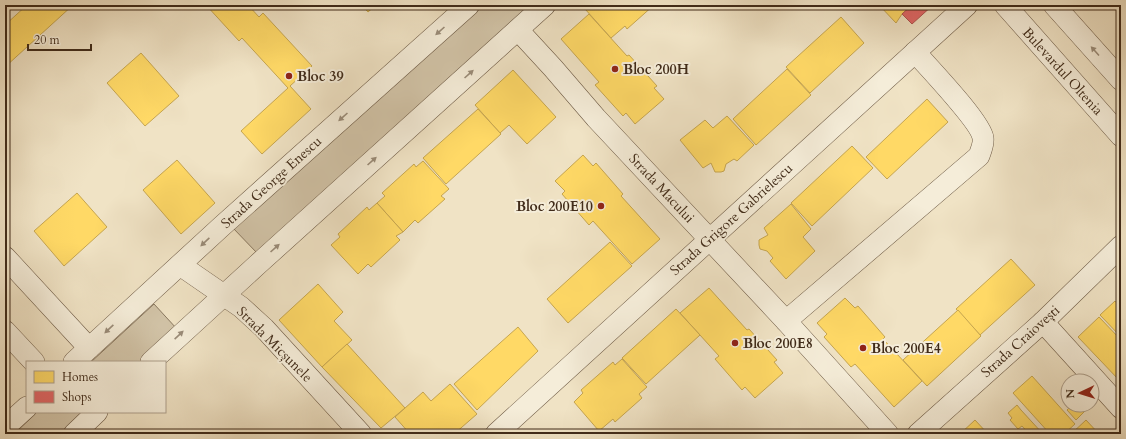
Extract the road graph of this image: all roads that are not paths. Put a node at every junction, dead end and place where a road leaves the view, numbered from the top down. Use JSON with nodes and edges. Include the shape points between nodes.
{"nodes":[{"id":1,"x":470,"y":5,"type":"edge"},
{"id":2,"x":545,"y":5,"type":"edge"},
{"id":3,"x":967,"y":5,"type":"edge"},
{"id":4,"x":1004,"y":5,"type":"edge"},
{"id":5,"x":1054,"y":5,"type":"edge"},
{"id":6,"x":518,"y":30,"type":"junction"},
{"id":7,"x":915,"y":52,"type":"junction"},
{"id":8,"x":1121,"y":80,"type":"edge"},
{"id":9,"x":1121,"y":136,"type":"edge"},
{"id":10,"x":709,"y":239,"type":"junction"},
{"id":11,"x":1121,"y":246,"type":"edge"},
{"id":12,"x":5,"y":257,"type":"edge"},
{"id":13,"x":180,"y":265,"type":"junction"},
{"id":14,"x":224,"y":295,"type":"junction"},
{"id":15,"x":786,"y":321,"type":"junction"},
{"id":16,"x":1042,"y":322,"type":"junction"},
{"id":17,"x":5,"y":331,"type":"edge"},
{"id":18,"x":81,"y":355,"type":"edge"},
{"id":19,"x":33,"y":361,"type":"edge"},
{"id":20,"x":152,"y":361,"type":"edge"},
{"id":21,"x":26,"y":408,"type":"edge"},
{"id":22,"x":1121,"y":408,"type":"edge"},
{"id":23,"x":96,"y":413,"type":"edge"},
{"id":24,"x":5,"y":427,"type":"edge"},
{"id":25,"x":74,"y":434,"type":"edge"},
{"id":26,"x":361,"y":434,"type":"edge"},
{"id":27,"x":496,"y":434,"type":"edge"},
{"id":28,"x":888,"y":434,"type":"edge"},
{"id":29,"x":918,"y":434,"type":"edge"}],
"edges":[{"from":1,"to":13,"type":"street","name":"Strada George Enescu","one_way":true},
{"from":2,"to":6,"type":"street"},
{"from":3,"to":7,"type":"street","name":"Strada Grigore Gabrielescu"},
{"from":4,"to":9,"type":"street","name":"Bulevardul Oltenia"},
{"from":8,"to":5,"type":"street","one_way":true},
{"from":6,"to":10,"type":"street","name":"Strada Macului"},
{"from":14,"to":6,"type":"street","one_way":true},
{"from":7,"to":10,"type":"street","name":"Strada Grigore Gabrielescu"},
{"from":7,"to":15,"type":"street","via":[[976,122],[983,138],[979,156]]},
{"from":10,"to":15,"type":"street","name":"Strada Macului"},
{"from":10,"to":27,"type":"street","name":"Strada Grigore Gabrielescu"},
{"from":11,"to":16,"type":"street","name":"Strada Craiovești"},
{"from":12,"to":18,"type":"street"},
{"from":13,"to":14,"type":"street","name":"Strada Micșunele"},
{"from":13,"to":18,"type":"street","name":"Strada George Enescu","one_way":true},
{"from":20,"to":14,"type":"street","one_way":true},
{"from":14,"to":26,"type":"street","name":"Strada Micșunele","via":[[264,328]]},
{"from":15,"to":28,"type":"street","name":"Strada Macului"},
{"from":16,"to":22,"type":"street"},
{"from":16,"to":29,"type":"street","name":"Strada Craiovești"},
{"from":17,"to":19,"type":"street"},
{"from":21,"to":24,"type":"street"},
{"from":23,"to":25,"type":"street"}]}
